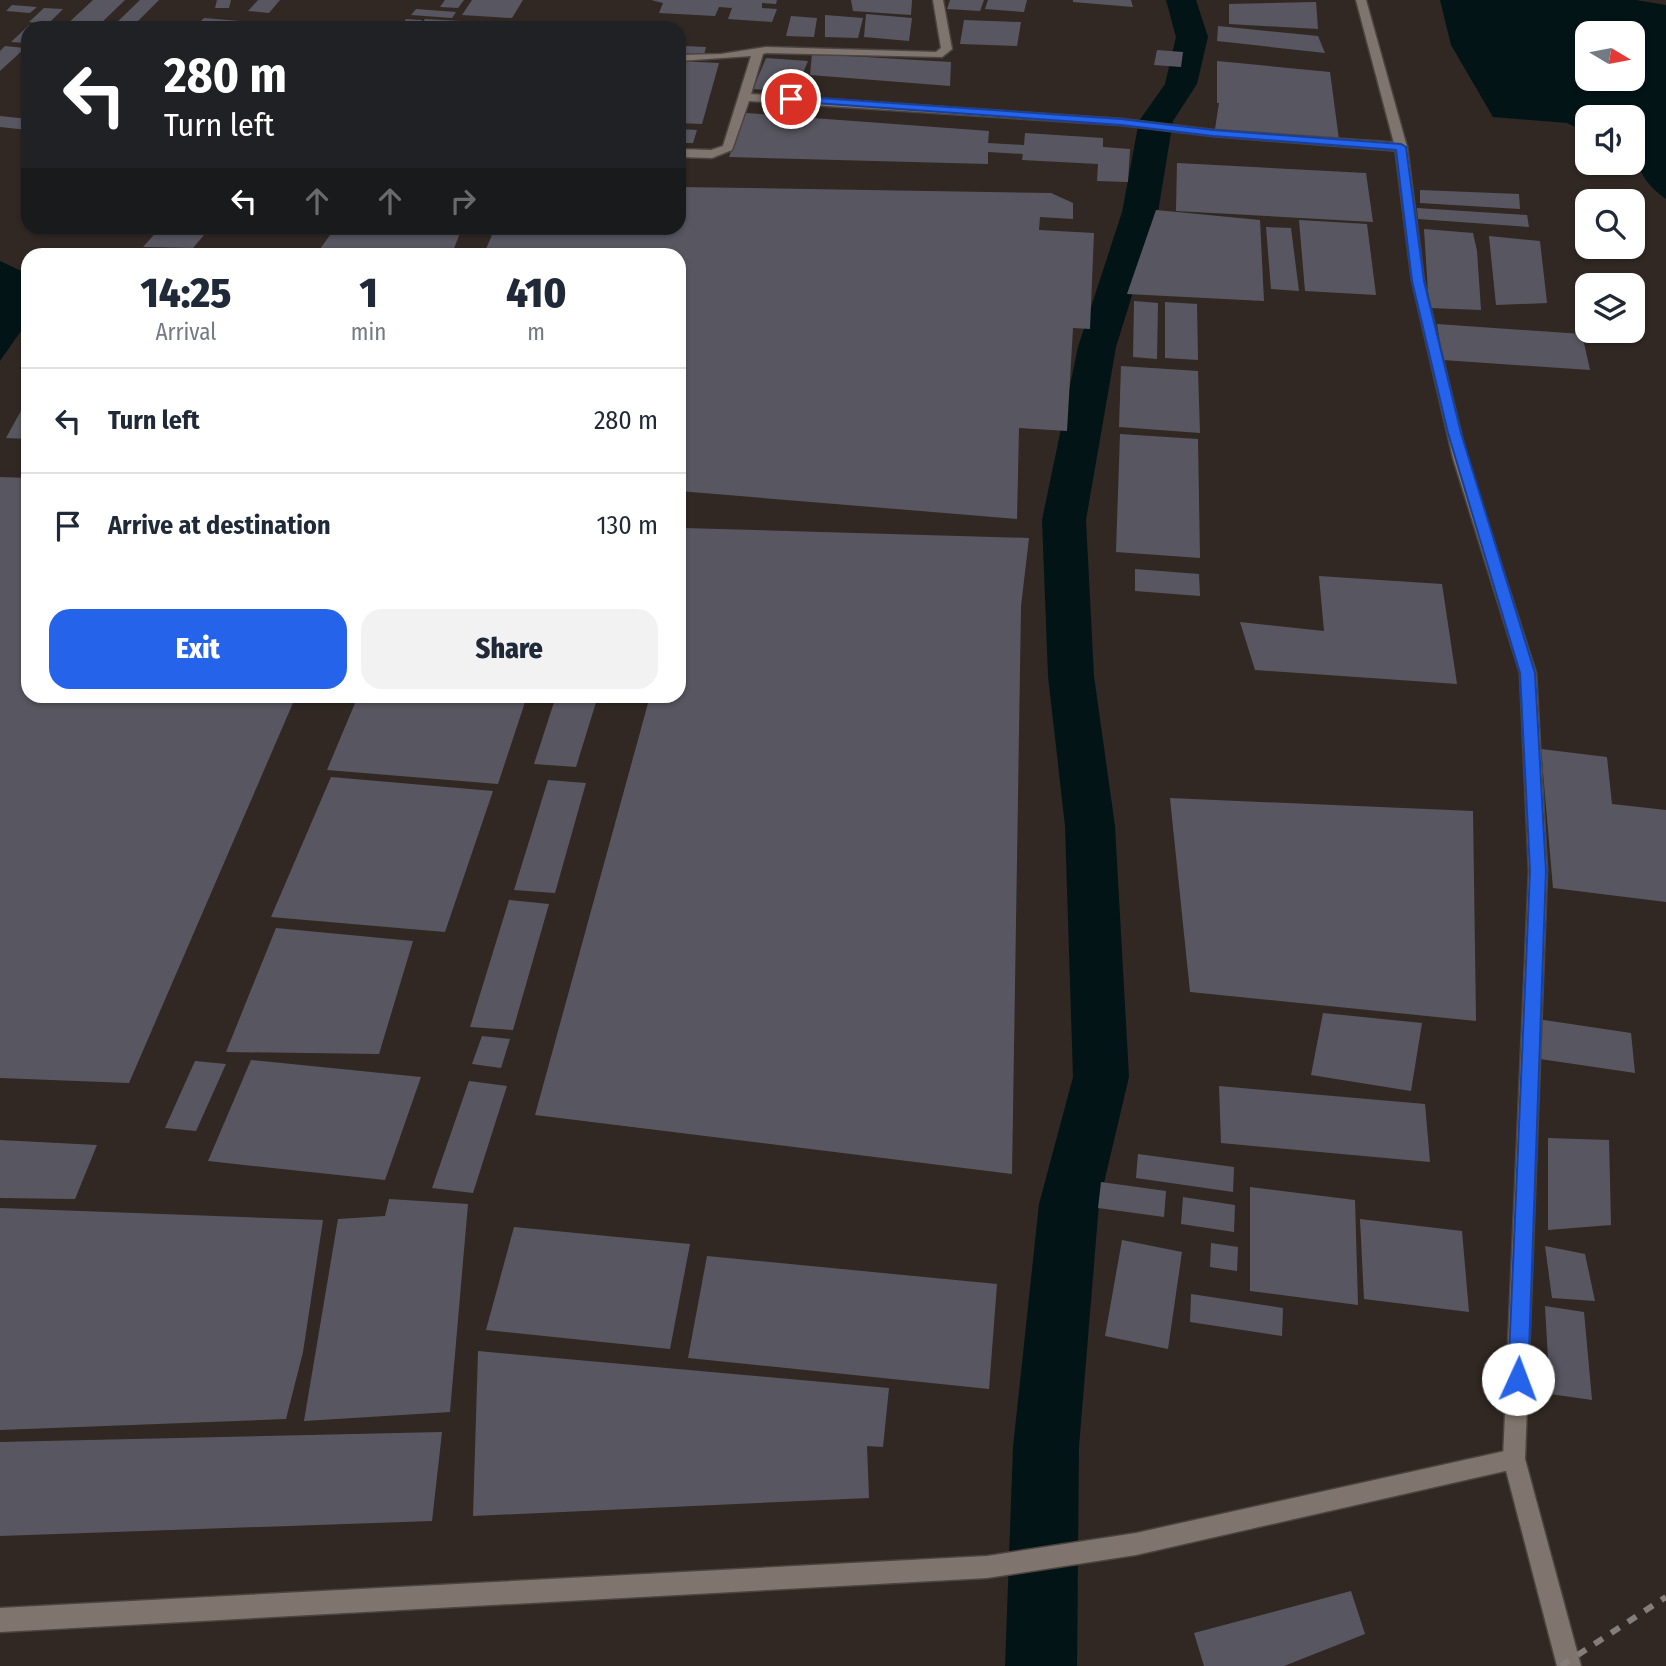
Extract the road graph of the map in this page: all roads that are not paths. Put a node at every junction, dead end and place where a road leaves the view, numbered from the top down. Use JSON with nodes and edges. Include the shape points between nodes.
{"nodes":[{"id":1,"x":938,"y":0,"type":"edge"},
{"id":2,"x":1361,"y":0,"type":"edge"},
{"id":3,"x":758,"y":52,"type":"junction"},
{"id":4,"x":686,"y":58,"type":"edge"},
{"id":5,"x":744,"y":97,"type":"junction"},
{"id":6,"x":1401,"y":147,"type":"junction"},
{"id":7,"x":686,"y":153,"type":"edge"},
{"id":8,"x":1514,"y":1459,"type":"junction"},
{"id":9,"x":0,"y":1620,"type":"edge"},
{"id":10,"x":1569,"y":1666,"type":"edge"}],
"edges":[{"from":1,"to":3,"type":"street","via":[[947,49],[938,55]]},
{"from":2,"to":6,"type":"street"},
{"from":3,"to":4,"type":"street"},
{"from":3,"to":5,"type":"street"},
{"from":5,"to":6,"type":"street","via":[[1121,122]]},
{"from":5,"to":7,"type":"street","via":[[727,148],[712,154]]},
{"from":6,"to":8,"type":"street","via":[[1418,281],[1457,446],[1528,673],[1538,871]]},
{"from":8,"to":9,"type":"street","via":[[1136,1544],[987,1567]]},
{"from":8,"to":10,"type":"street"}]}
